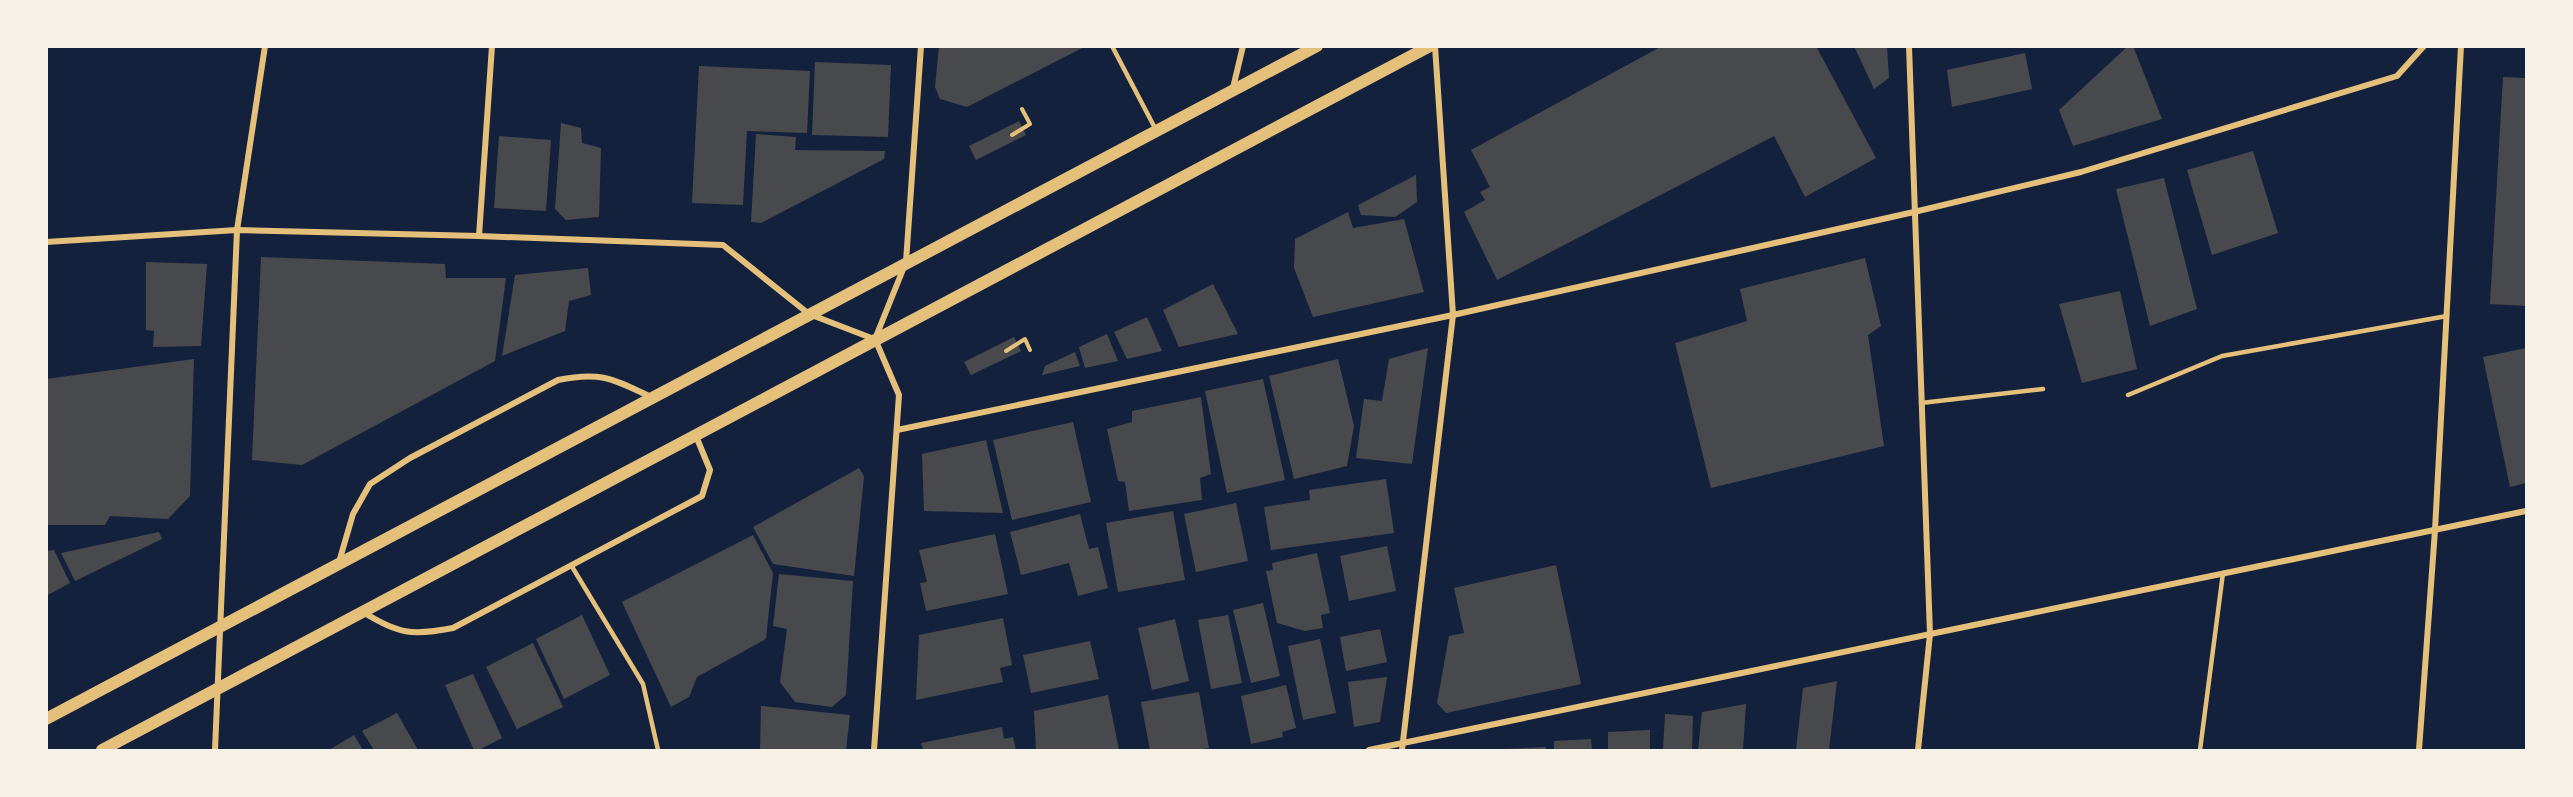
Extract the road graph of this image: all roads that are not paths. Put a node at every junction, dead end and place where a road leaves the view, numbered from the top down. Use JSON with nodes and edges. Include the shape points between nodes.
{"nodes":[{"id":1,"x":265,"y":46,"type":"edge"},
{"id":2,"x":492,"y":46,"type":"edge"},
{"id":3,"x":921,"y":46,"type":"edge"},
{"id":4,"x":1112,"y":46,"type":"edge"},
{"id":5,"x":1244,"y":46,"type":"edge"},
{"id":6,"x":1317,"y":46,"type":"edge"},
{"id":7,"x":1430,"y":46,"type":"edge"},
{"id":8,"x":1435,"y":46,"type":"edge"},
{"id":9,"x":1909,"y":46,"type":"edge"},
{"id":10,"x":2424,"y":46,"type":"edge"},
{"id":11,"x":2461,"y":46,"type":"edge"},
{"id":12,"x":1233,"y":92,"type":"junction"},
{"id":13,"x":1156,"y":130,"type":"junction"},
{"id":14,"x":1914,"y":212,"type":"junction"},
{"id":15,"x":237,"y":230,"type":"junction"},
{"id":16,"x":478,"y":236,"type":"junction"},
{"id":17,"x":46,"y":242,"type":"edge"},
{"id":18,"x":906,"y":262,"type":"junction"},
{"id":19,"x":809,"y":314,"type":"junction"},
{"id":20,"x":1453,"y":315,"type":"junction"},
{"id":21,"x":2447,"y":316,"type":"junction"},
{"id":22,"x":875,"y":339,"type":"junction"},
{"id":23,"x":2043,"y":389,"type":"dead end"},
{"id":24,"x":2128,"y":395,"type":"dead end"},
{"id":25,"x":653,"y":397,"type":"junction"},
{"id":26,"x":1921,"y":403,"type":"junction"},
{"id":27,"x":897,"y":430,"type":"junction"},
{"id":28,"x":696,"y":435,"type":"junction"},
{"id":29,"x":2526,"y":511,"type":"edge"},
{"id":30,"x":2435,"y":530,"type":"junction"},
{"id":31,"x":338,"y":565,"type":"junction"},
{"id":32,"x":571,"y":565,"type":"junction"},
{"id":33,"x":2223,"y":573,"type":"junction"},
{"id":34,"x":363,"y":612,"type":"junction"},
{"id":35,"x":220,"y":627,"type":"junction"},
{"id":36,"x":1930,"y":634,"type":"junction"},
{"id":37,"x":218,"y":689,"type":"junction"},
{"id":38,"x":46,"y":719,"type":"edge"},
{"id":39,"x":1403,"y":747,"type":"edge"},
{"id":40,"x":102,"y":750,"type":"edge"},
{"id":41,"x":215,"y":750,"type":"edge"},
{"id":42,"x":658,"y":750,"type":"edge"},
{"id":43,"x":874,"y":750,"type":"edge"},
{"id":44,"x":1369,"y":750,"type":"edge"},
{"id":45,"x":1918,"y":750,"type":"edge"},
{"id":46,"x":2200,"y":750,"type":"edge"},
{"id":47,"x":2419,"y":750,"type":"edge"}],
"edges":[{"from":1,"to":15,"type":"street"},
{"from":2,"to":16,"type":"street"},
{"from":3,"to":18,"type":"street"},
{"from":4,"to":13,"type":"lane"},
{"from":5,"to":12,"type":"street"},
{"from":6,"to":12,"type":"main road"},
{"from":7,"to":22,"type":"main road"},
{"from":8,"to":20,"type":"street"},
{"from":9,"to":14,"type":"street"},
{"from":10,"to":14,"type":"street","via":[[2397,76],[2081,172]]},
{"from":11,"to":21,"type":"street"},
{"from":12,"to":13,"type":"main road"},
{"from":13,"to":18,"type":"main road"},
{"from":14,"to":20,"type":"street"},
{"from":14,"to":26,"type":"street"},
{"from":15,"to":16,"type":"street"},
{"from":15,"to":17,"type":"street"},
{"from":15,"to":35,"type":"street"},
{"from":16,"to":19,"type":"street","via":[[723,245]]},
{"from":18,"to":19,"type":"main road"},
{"from":18,"to":22,"type":"street"},
{"from":19,"to":22,"type":"street"},
{"from":19,"to":25,"type":"main road"},
{"from":20,"to":27,"type":"street"},
{"from":20,"to":39,"type":"street"},
{"from":21,"to":24,"type":"lane","via":[[2222,356]]},
{"from":21,"to":30,"type":"street"},
{"from":22,"to":27,"type":"street","via":[[899,394]]},
{"from":22,"to":28,"type":"main road"},
{"from":23,"to":26,"type":"lane"},
{"from":25,"to":31,"type":"main road"},
{"from":25,"to":31,"type":"street","via":[[614,379],[585,374],[558,380],[410,458],[370,484],[352,514]]},
{"from":26,"to":36,"type":"street"},
{"from":27,"to":43,"type":"street"},
{"from":28,"to":32,"type":"street","via":[[710,470],[702,496]]},
{"from":28,"to":34,"type":"main road"},
{"from":29,"to":30,"type":"street"},
{"from":30,"to":33,"type":"street"},
{"from":30,"to":47,"type":"street"},
{"from":31,"to":35,"type":"main road"},
{"from":32,"to":34,"type":"street","via":[[453,628],[403,632]]},
{"from":32,"to":42,"type":"lane","via":[[643,684]]},
{"from":33,"to":36,"type":"street"},
{"from":33,"to":46,"type":"lane"},
{"from":34,"to":37,"type":"main road"},
{"from":35,"to":37,"type":"street"},
{"from":35,"to":38,"type":"main road"},
{"from":36,"to":39,"type":"street"},
{"from":36,"to":45,"type":"street"},
{"from":37,"to":40,"type":"main road"},
{"from":37,"to":41,"type":"street"},
{"from":39,"to":44,"type":"street"}]}
